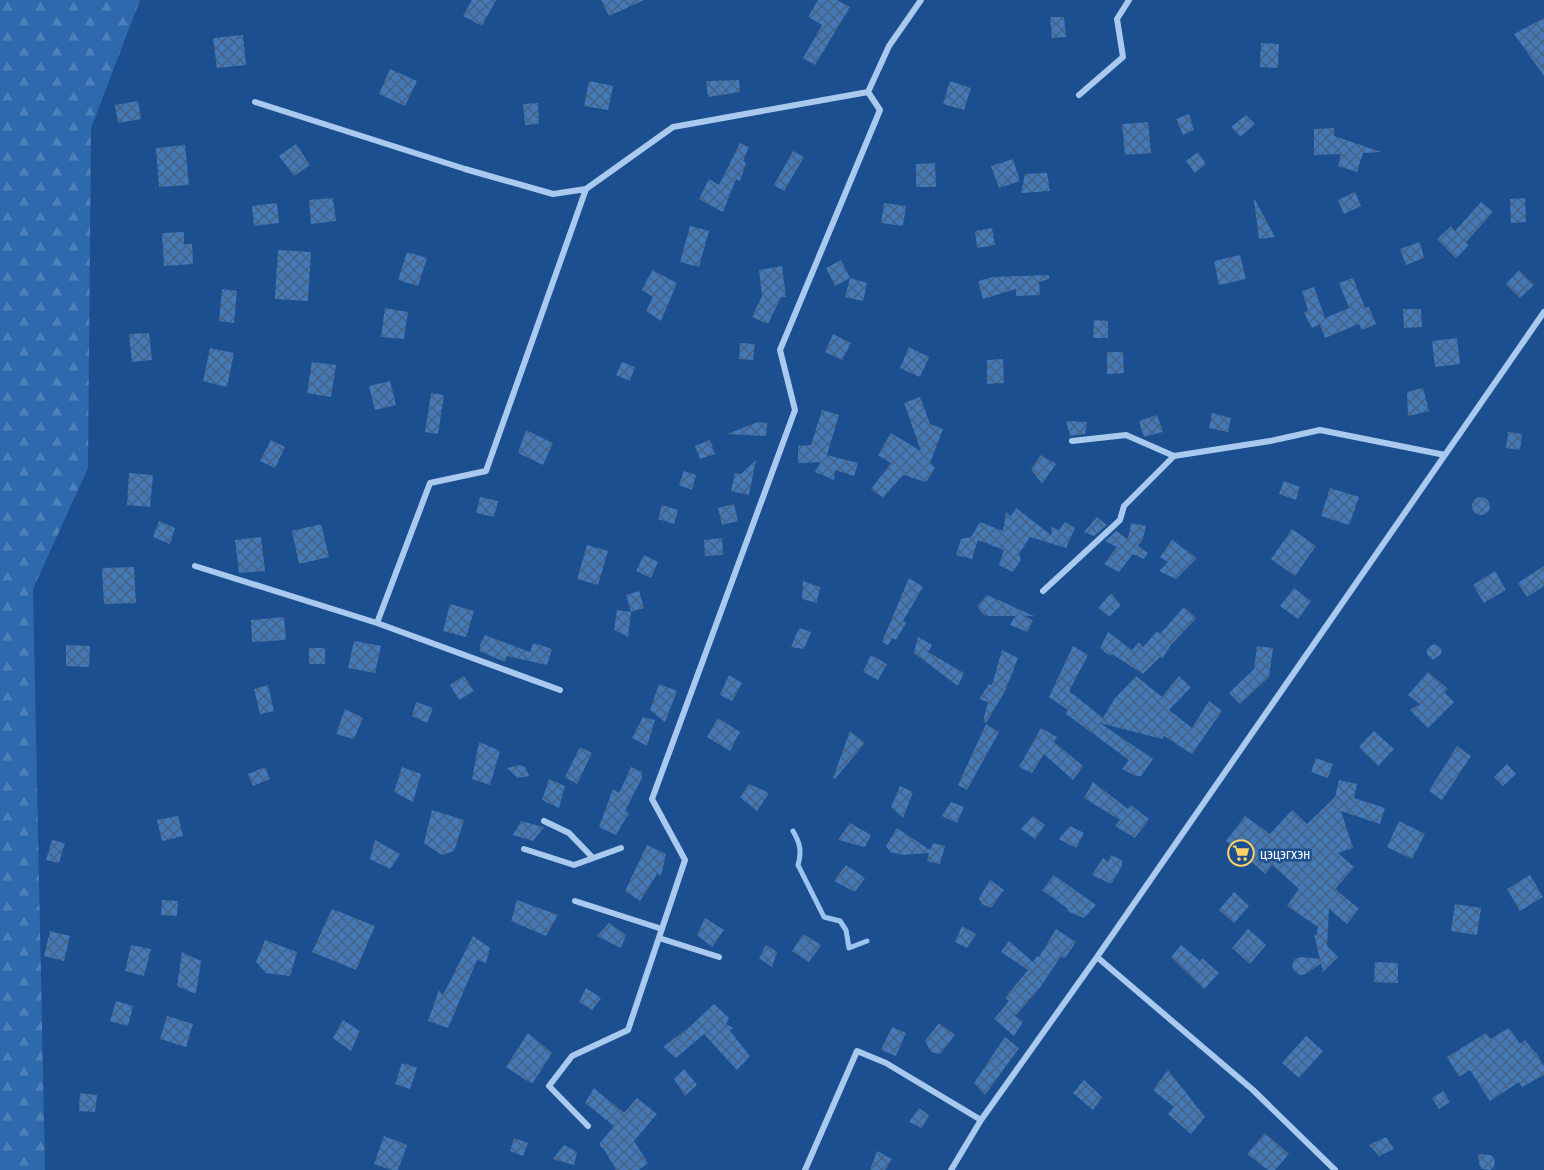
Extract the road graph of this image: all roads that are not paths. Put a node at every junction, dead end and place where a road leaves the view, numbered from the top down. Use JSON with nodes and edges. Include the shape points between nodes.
{"nodes":[{"id":1,"x":921,"y":0,"type":"edge"},
{"id":2,"x":1129,"y":0,"type":"edge"},
{"id":3,"x":868,"y":92,"type":"junction"},
{"id":4,"x":1078,"y":95,"type":"dead end"},
{"id":5,"x":255,"y":102,"type":"dead end"},
{"id":6,"x":586,"y":189,"type":"junction"},
{"id":7,"x":1544,"y":312,"type":"edge"},
{"id":8,"x":1072,"y":441,"type":"dead end"},
{"id":9,"x":1445,"y":455,"type":"junction"},
{"id":10,"x":1174,"y":456,"type":"junction"},
{"id":11,"x":195,"y":566,"type":"dead end"},
{"id":12,"x":1043,"y":591,"type":"dead end"},
{"id":13,"x":377,"y":623,"type":"junction"},
{"id":14,"x":560,"y":690,"type":"dead end"},
{"id":15,"x":544,"y":821,"type":"dead end"},
{"id":16,"x":621,"y":848,"type":"dead end"},
{"id":17,"x":524,"y":849,"type":"dead end"},
{"id":18,"x":593,"y":858,"type":"junction"},
{"id":19,"x":575,"y":902,"type":"dead end"},
{"id":20,"x":662,"y":929,"type":"junction"},
{"id":21,"x":659,"y":938,"type":"junction"},
{"id":22,"x":719,"y":957,"type":"dead end"},
{"id":23,"x":1097,"y":957,"type":"junction"},
{"id":24,"x":981,"y":1120,"type":"junction"},
{"id":25,"x":588,"y":1126,"type":"dead end"},
{"id":26,"x":805,"y":1170,"type":"edge"},
{"id":27,"x":951,"y":1170,"type":"edge"},
{"id":28,"x":1335,"y":1170,"type":"edge"}],
"edges":[{"from":1,"to":3,"type":"street","via":[[889,46]]},
{"from":2,"to":4,"type":"street","via":[[1117,19],[1123,57]]},
{"from":3,"to":6,"type":"street","via":[[673,127]]},
{"from":3,"to":20,"type":"street","via":[[880,110],[780,350],[795,410],[652,799],[685,860]]},
{"from":5,"to":6,"type":"street","via":[[554,194]]},
{"from":6,"to":13,"type":"street","via":[[486,471],[430,483]]},
{"from":7,"to":9,"type":"street"},
{"from":8,"to":10,"type":"street","via":[[1126,435]]},
{"from":9,"to":10,"type":"street","via":[[1320,430]]},
{"from":9,"to":23,"type":"street"},
{"from":10,"to":12,"type":"street","via":[[1125,506],[1120,520]]},
{"from":11,"to":13,"type":"street"},
{"from":13,"to":14,"type":"street"},
{"from":15,"to":18,"type":"street","via":[[569,833]]},
{"from":16,"to":18,"type":"street"},
{"from":17,"to":18,"type":"street","via":[[574,865]]},
{"from":19,"to":20,"type":"street"},
{"from":20,"to":21,"type":"street"},
{"from":21,"to":22,"type":"street"},
{"from":21,"to":25,"type":"street","via":[[628,1030],[573,1056],[549,1086]]},
{"from":23,"to":24,"type":"street"},
{"from":23,"to":28,"type":"street","via":[[1253,1090]]},
{"from":24,"to":26,"type":"street","via":[[886,1063],[857,1051]]},
{"from":24,"to":27,"type":"street"}]}
